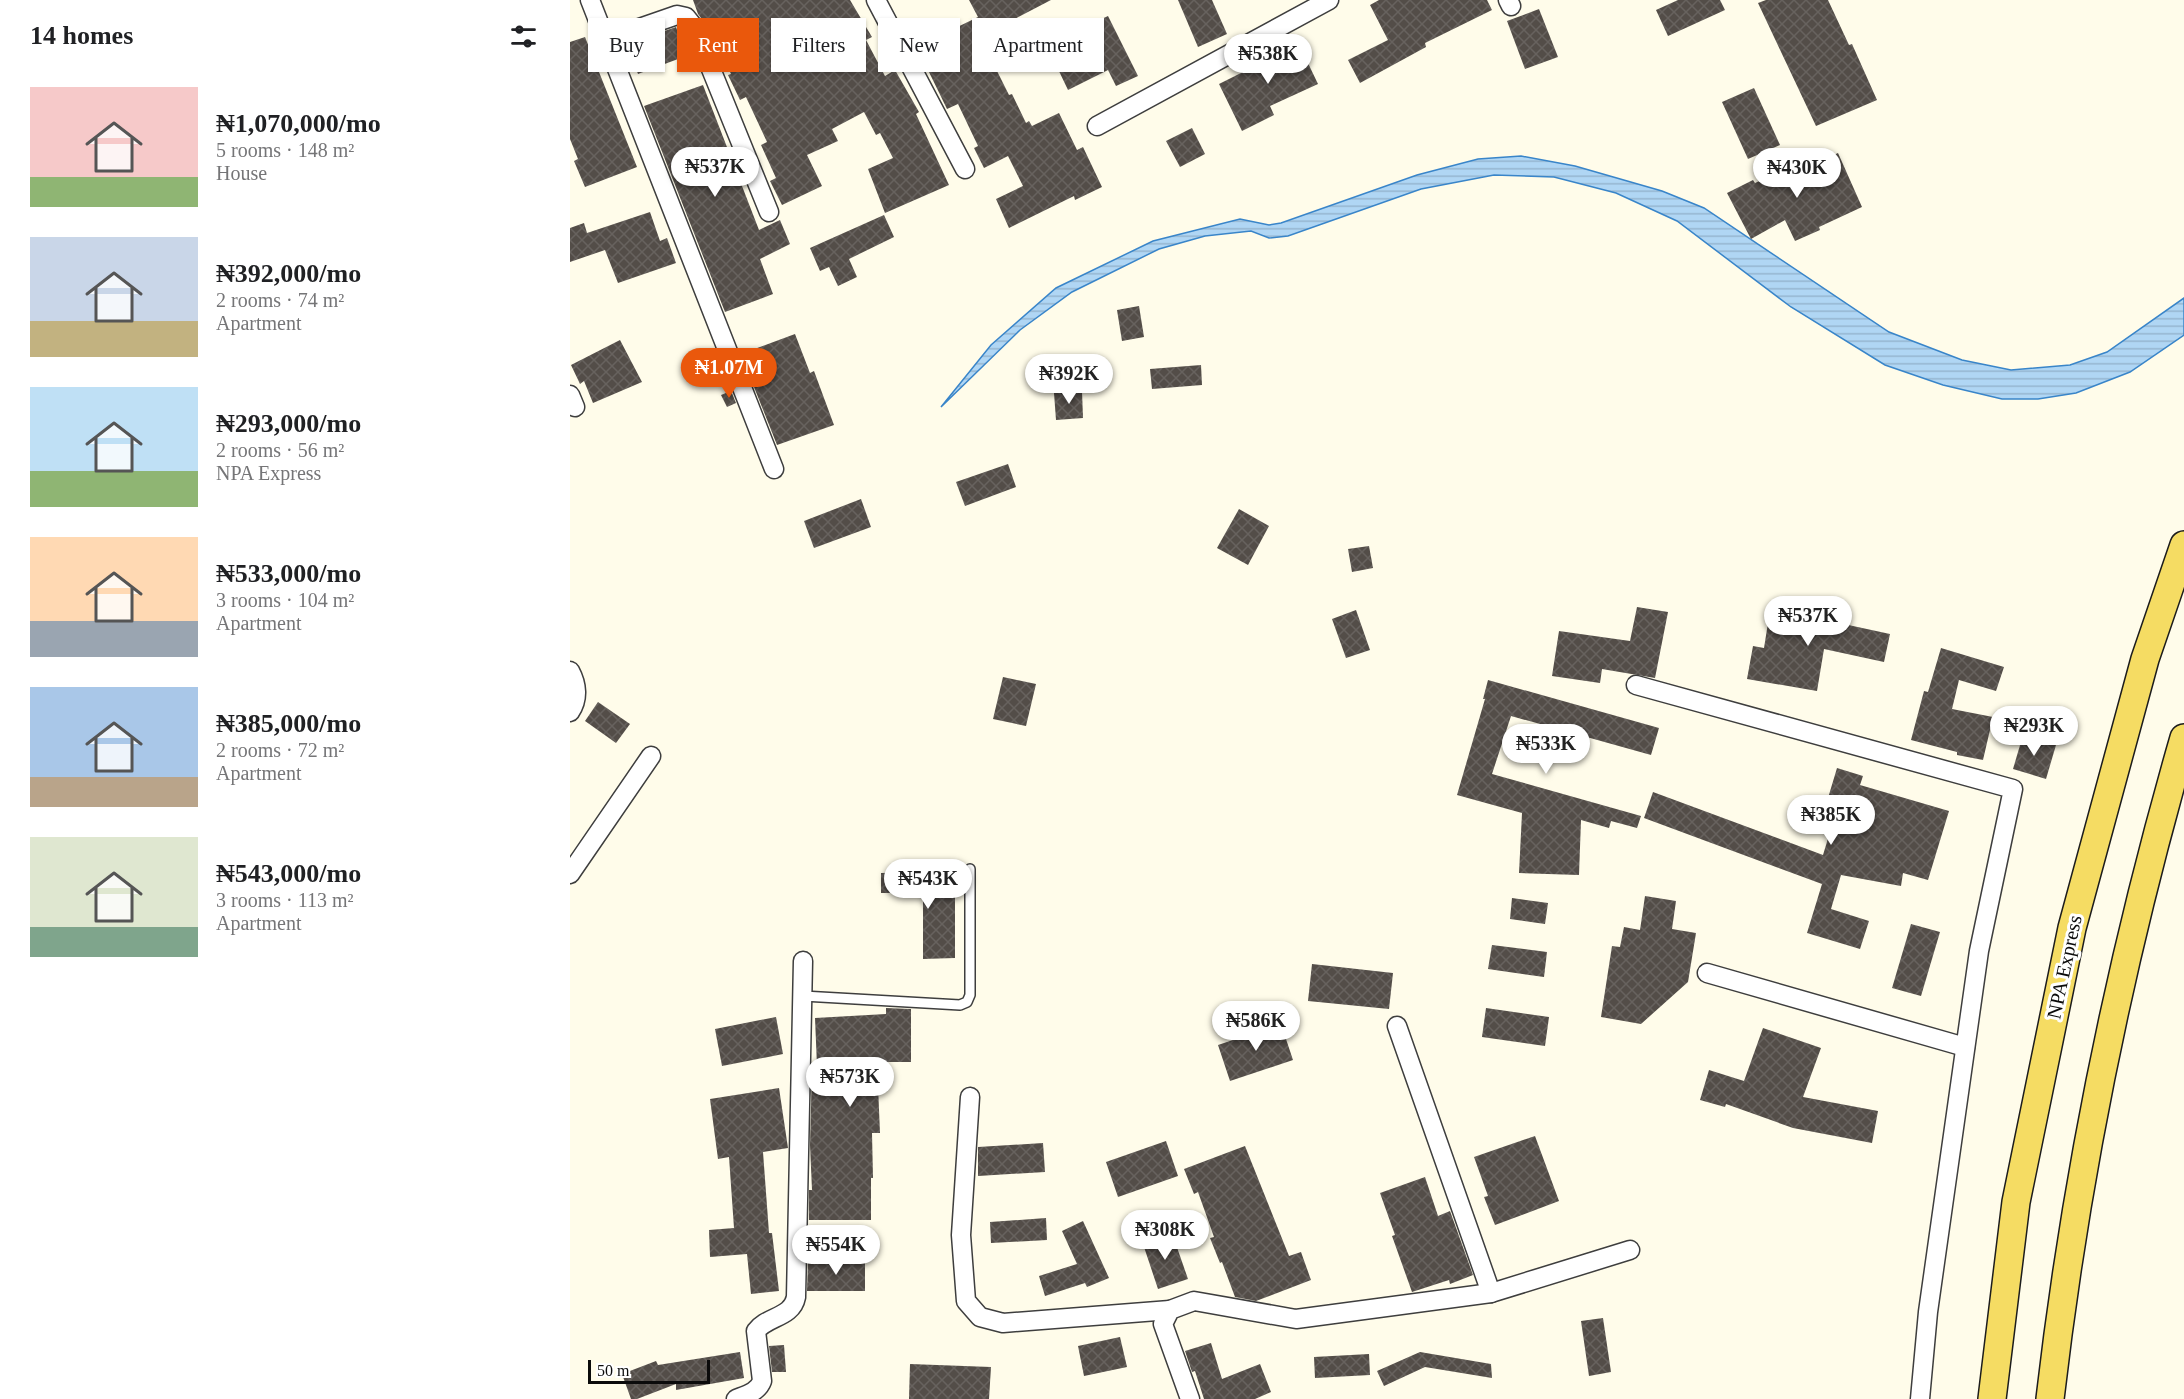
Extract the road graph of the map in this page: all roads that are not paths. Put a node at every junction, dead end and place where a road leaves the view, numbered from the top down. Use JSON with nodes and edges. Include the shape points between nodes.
{"nodes":[{"id":1,"x":590,"y":0,"type":"edge"},
{"id":2,"x":876,"y":0,"type":"edge"},
{"id":3,"x":1329,"y":0,"type":"edge"},
{"id":4,"x":597,"y":18,"type":"edge"},
{"id":5,"x":665,"y":19,"type":"edge"},
{"id":6,"x":618,"y":72,"type":"edge"},
{"id":7,"x":1097,"y":126,"type":"dead end"},
{"id":8,"x":965,"y":169,"type":"dead end"},
{"id":9,"x":769,"y":213,"type":"dead end"},
{"id":10,"x":774,"y":469,"type":"dead end"},
{"id":11,"x":2184,"y":545,"type":"edge"},
{"id":12,"x":570,"y":670,"type":"edge"},
{"id":13,"x":1636,"y":685,"type":"dead end"},
{"id":14,"x":570,"y":712,"type":"edge"},
{"id":15,"x":2184,"y":738,"type":"edge"},
{"id":16,"x":651,"y":756,"type":"dead end"},
{"id":17,"x":970,"y":869,"type":"dead end"},
{"id":18,"x":570,"y":874,"type":"edge"},
{"id":19,"x":803,"y":961,"type":"dead end"},
{"id":20,"x":1707,"y":973,"type":"dead end"},
{"id":21,"x":803,"y":996,"type":"junction"},
{"id":22,"x":1397,"y":1026,"type":"dead end"},
{"id":23,"x":1965,"y":1047,"type":"junction"},
{"id":24,"x":970,"y":1097,"type":"dead end"},
{"id":25,"x":1630,"y":1250,"type":"dead end"},
{"id":26,"x":1491,"y":1293,"type":"junction"},
{"id":27,"x":1170,"y":1310,"type":"junction"},
{"id":28,"x":736,"y":1399,"type":"edge"},
{"id":29,"x":1190,"y":1399,"type":"edge"},
{"id":30,"x":1920,"y":1399,"type":"edge"},
{"id":31,"x":1992,"y":1399,"type":"edge"},
{"id":32,"x":2050,"y":1399,"type":"edge"}],
"edges":[{"from":1,"to":4,"type":"street"},
{"from":2,"to":8,"type":"street"},
{"from":3,"to":7,"type":"street"},
{"from":5,"to":9,"type":"street","via":[[686,17],[694,27]]},
{"from":6,"to":10,"type":"street"},
{"from":11,"to":31,"type":"main road","name":"NPA Express","via":[[2145,659],[2072,928],[2016,1203]]},
{"from":12,"to":14,"type":"street","via":[[576,681],[575,704]]},
{"from":13,"to":23,"type":"street","via":[[2013,789],[1978,951]]},
{"from":15,"to":32,"type":"main road","via":[[2145,881],[2083,1165]]},
{"from":16,"to":18,"type":"street"},
{"from":17,"to":21,"type":"lane","via":[[967,1002],[960,1005]]},
{"from":19,"to":21,"type":"street"},
{"from":20,"to":23,"type":"street"},
{"from":21,"to":28,"type":"street","via":[[795,1304],[756,1331],[762,1381],[755,1391]]},
{"from":22,"to":26,"type":"street"},
{"from":23,"to":30,"type":"street","via":[[1928,1312]]},
{"from":24,"to":27,"type":"street","via":[[961,1235],[966,1301],[980,1317],[1003,1323]]},
{"from":25,"to":26,"type":"street"},
{"from":26,"to":27,"type":"street","via":[[1296,1319],[1194,1301]]},
{"from":27,"to":29,"type":"street","via":[[1163,1324]]}]}
